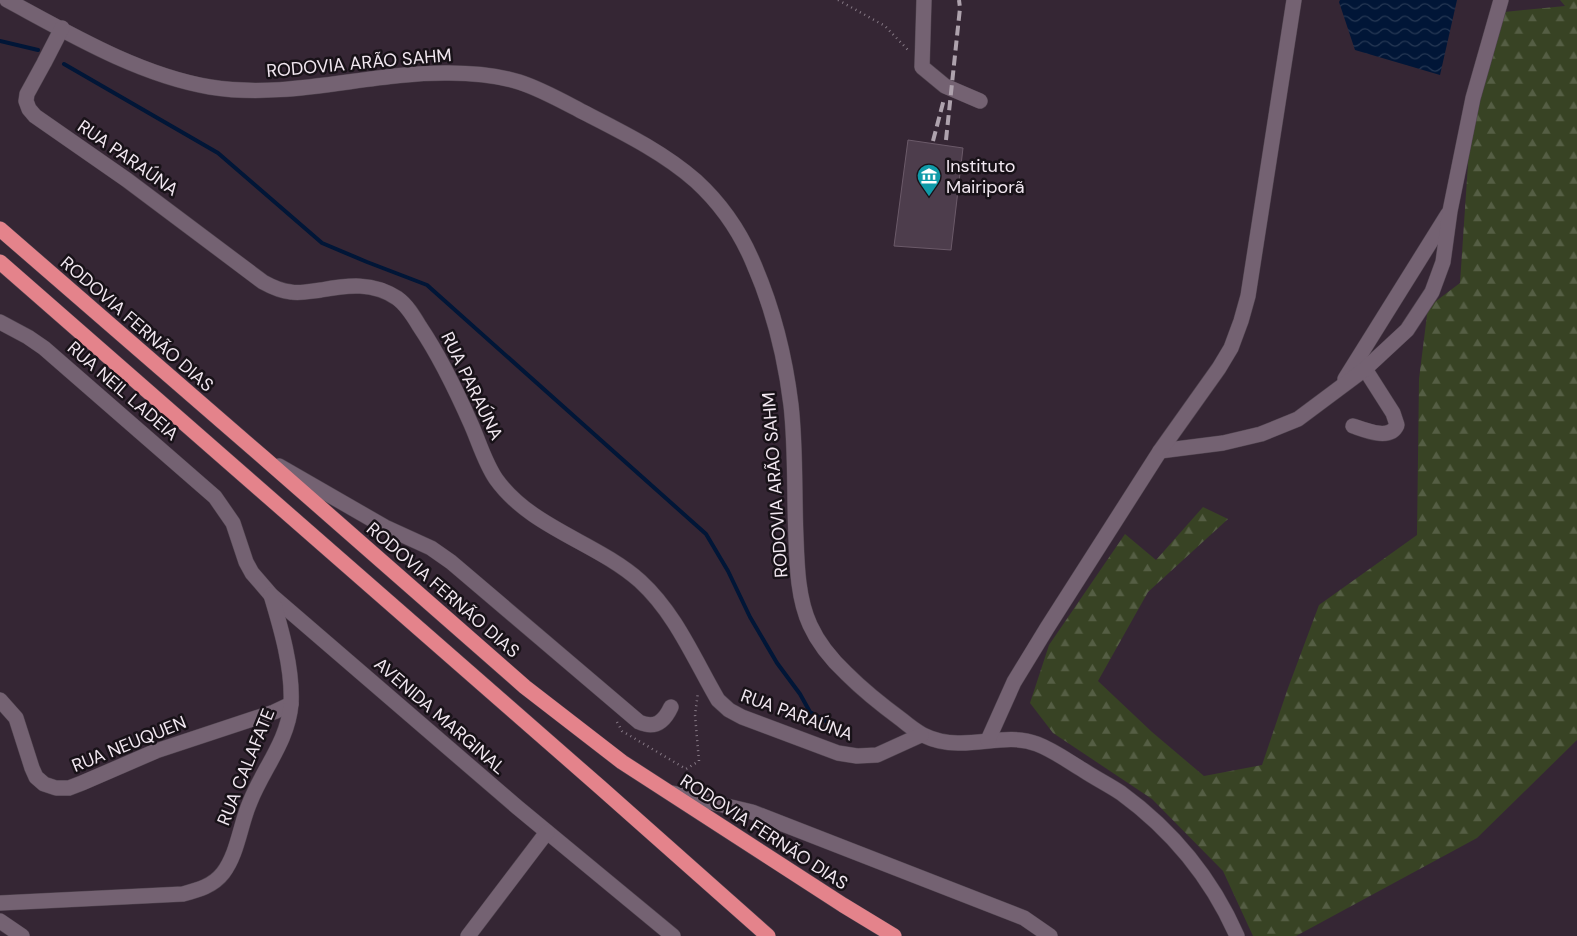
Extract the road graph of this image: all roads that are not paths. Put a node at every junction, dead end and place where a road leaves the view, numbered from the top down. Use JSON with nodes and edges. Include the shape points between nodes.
{"nodes":[{"id":1,"x":7,"y":0,"type":"edge"},
{"id":2,"x":924,"y":0,"type":"edge"},
{"id":3,"x":1294,"y":0,"type":"edge"},
{"id":4,"x":1303,"y":0,"type":"edge"},
{"id":5,"x":1501,"y":0,"type":"edge"},
{"id":6,"x":1289,"y":26,"type":"junction"},
{"id":7,"x":62,"y":28,"type":"junction"},
{"id":8,"x":980,"y":101,"type":"dead end"},
{"id":9,"x":1450,"y":211,"type":"junction"},
{"id":10,"x":0,"y":230,"type":"edge"},
{"id":11,"x":0,"y":262,"type":"edge"},
{"id":12,"x":0,"y":322,"type":"edge"},
{"id":13,"x":1365,"y":368,"type":"junction"},
{"id":14,"x":1340,"y":388,"type":"junction"},
{"id":15,"x":1353,"y":426,"type":"dead end"},
{"id":16,"x":1160,"y":451,"type":"junction"},
{"id":17,"x":264,"y":458,"type":"junction"},
{"id":18,"x":216,"y":497,"type":"joint"},
{"id":19,"x":272,"y":595,"type":"junction"},
{"id":20,"x":0,"y":700,"type":"edge"},
{"id":21,"x":291,"y":704,"type":"junction"},
{"id":22,"x":671,"y":707,"type":"dead end"},
{"id":23,"x":922,"y":735,"type":"junction"},
{"id":24,"x":988,"y":740,"type":"junction"},
{"id":25,"x":671,"y":793,"type":"junction"},
{"id":26,"x":547,"y":832,"type":"junction"},
{"id":27,"x":0,"y":903,"type":"edge"},
{"id":28,"x":0,"y":921,"type":"edge"},
{"id":29,"x":22,"y":936,"type":"edge"},
{"id":30,"x":468,"y":936,"type":"edge"},
{"id":31,"x":673,"y":936,"type":"edge"},
{"id":32,"x":768,"y":936,"type":"edge"},
{"id":33,"x":894,"y":936,"type":"edge"},
{"id":34,"x":1050,"y":936,"type":"edge"},
{"id":35,"x":1236,"y":936,"type":"edge"}],
"edges":[{"from":1,"to":7,"type":"street","name":"RODOVIA ARÃO SAHM"},
{"from":2,"to":8,"type":"street","via":[[922,67],[945,86]]},
{"from":3,"to":6,"type":"street"},
{"from":4,"to":6,"type":"street"},
{"from":5,"to":9,"type":"street","via":[[1473,98]]},
{"from":6,"to":16,"type":"street","via":[[1248,296],[1241,321],[1219,368]]},
{"from":7,"to":23,"type":"street","name":"RUA PARAÚNA","via":[[27,94],[26,101],[35,116],[278,290],[293,293],[364,285],[399,299],[434,348],[495,477],[507,493],[536,516],[639,581],[673,619],[718,700],[729,710],[838,753],[857,756],[877,755]]},
{"from":7,"to":23,"type":"street","name":"RODOVIA ARÃO SAHM","via":[[127,61],[175,79],[212,87],[292,89],[383,77],[447,73],[484,74],[520,82],[636,140],[695,180],[737,230],[752,260],[776,327],[790,401],[797,558],[808,621],[833,661],[866,692]]},
{"from":9,"to":13,"type":"street","via":[[1443,262],[1432,292],[1407,330]]},
{"from":9,"to":14,"type":"street"},
{"from":10,"to":17,"type":"highway","name":"RODOVIA FERNÃO DIAS"},
{"from":11,"to":32,"type":"highway"},
{"from":12,"to":18,"type":"street","name":"RUA NEIL LADEIA","via":[[44,348]]},
{"from":13,"to":14,"type":"street"},
{"from":13,"to":15,"type":"street","via":[[1397,425],[1395,430],[1383,434]]},
{"from":14,"to":16,"type":"street","via":[[1298,419],[1261,434],[1223,443]]},
{"from":16,"to":24,"type":"street","via":[[1046,628],[1014,682]]},
{"from":17,"to":22,"type":"street","via":[[385,527],[432,548],[639,722],[658,724]]},
{"from":17,"to":25,"type":"highway","name":"RODOVIA FERNÃO DIAS","via":[[525,687],[622,762]]},
{"from":18,"to":19,"type":"street","name":"AVENIDA MARGINAL","via":[[233,523],[252,573]]},
{"from":19,"to":21,"type":"street","name":"RUA CALAFATE","via":[[289,674]]},
{"from":19,"to":26,"type":"street","name":"AVENIDA MARGINAL"},
{"from":20,"to":21,"type":"street","name":"RUA NEUQUEN","via":[[16,718],[36,777],[56,788],[69,788],[156,752]]},
{"from":21,"to":27,"type":"street","name":"RUA CALAFATE","via":[[282,738],[256,786],[229,863],[212,883],[183,894]]},
{"from":23,"to":24,"type":"street","name":"RODOVIA ARÃO SAHM","via":[[958,743]]},
{"from":24,"to":35,"type":"street","name":"RODOVIA ARÃO SAHM","via":[[1016,739],[1035,743],[1120,793],[1176,842],[1196,865],[1216,895]]},
{"from":25,"to":33,"type":"highway","name":"RODOVIA FERNÃO DIAS"},
{"from":25,"to":34,"type":"street","via":[[752,812],[1024,918]]},
{"from":26,"to":30,"type":"street"},
{"from":26,"to":31,"type":"street","name":"AVENIDA MARGINAL"},
{"from":28,"to":29,"type":"street"}]}
